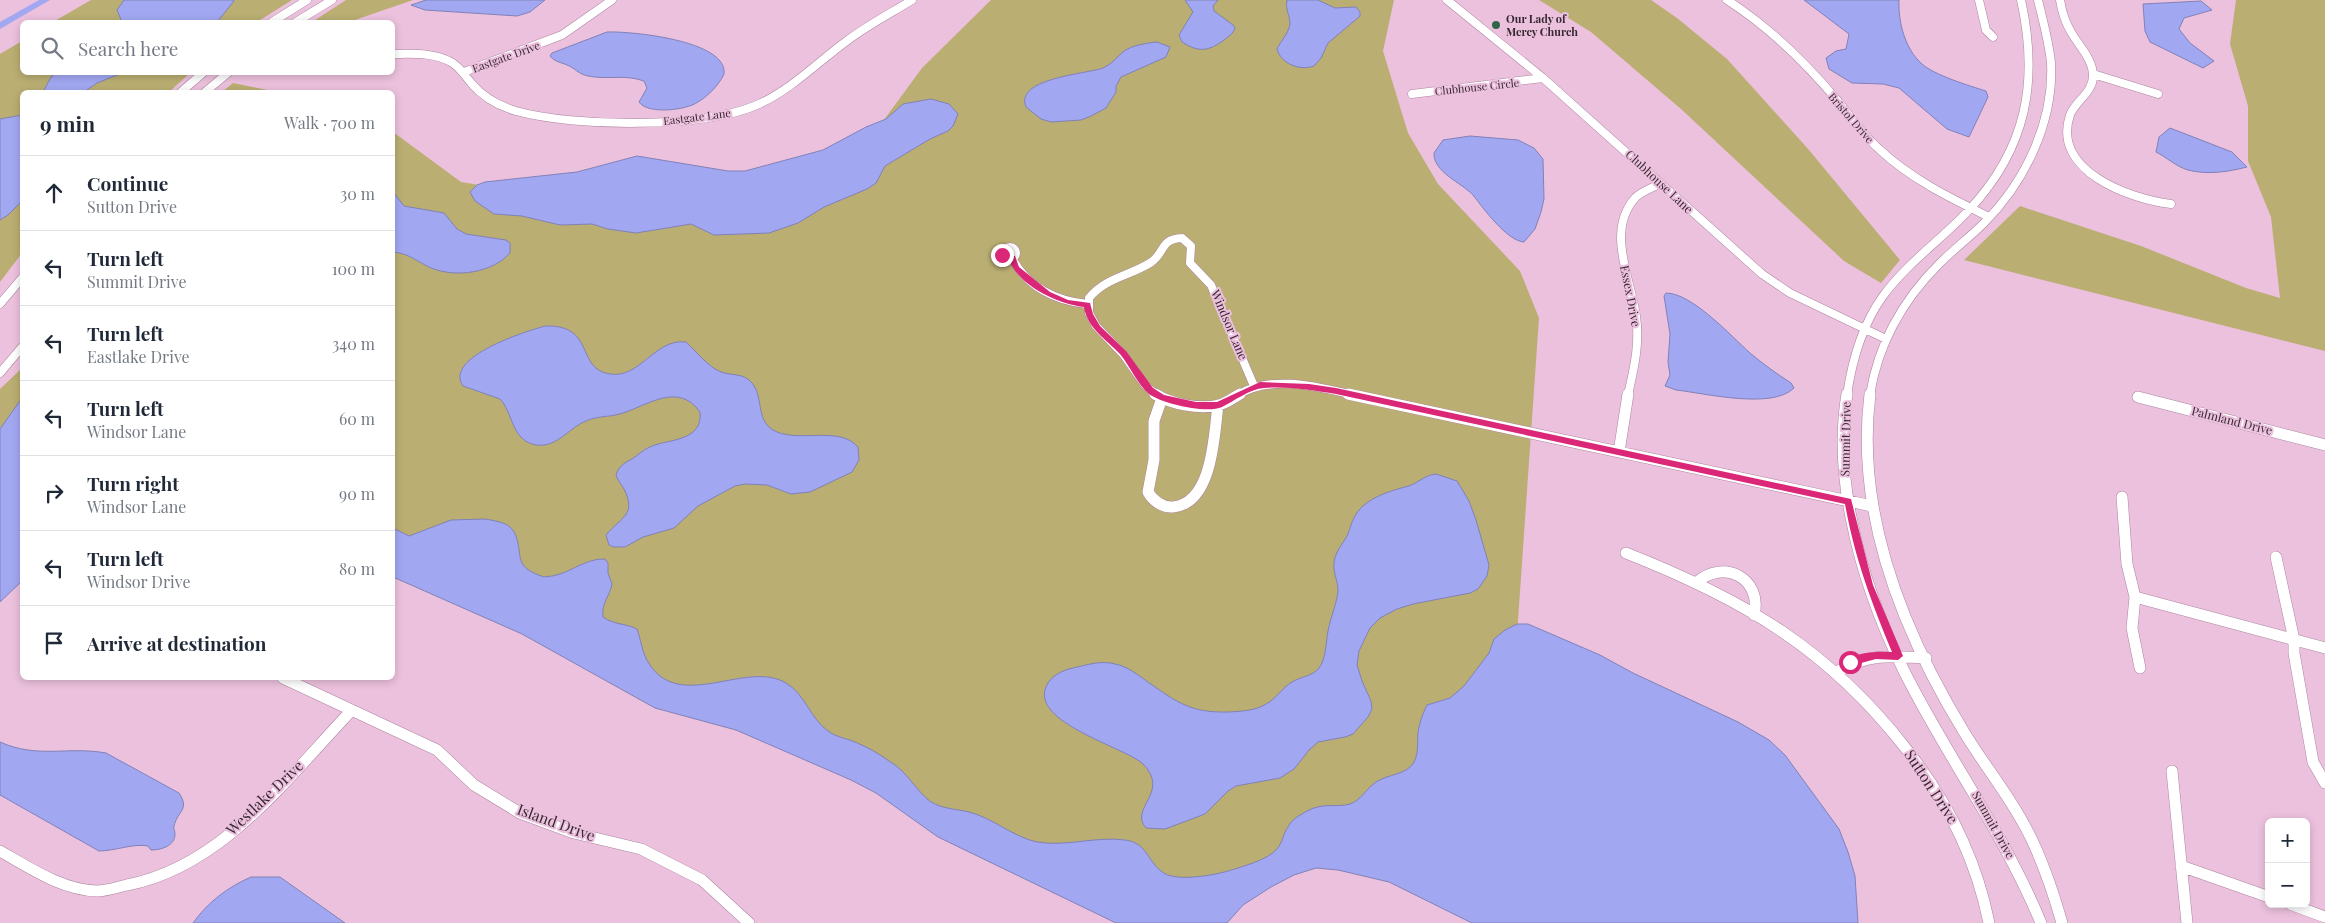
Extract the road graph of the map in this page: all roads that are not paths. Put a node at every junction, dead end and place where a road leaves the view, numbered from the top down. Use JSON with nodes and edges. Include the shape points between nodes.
{"nodes":[{"id":1,"x":307,"y":0,"type":"edge"},
{"id":2,"x":332,"y":0,"type":"edge"},
{"id":3,"x":612,"y":0,"type":"edge"},
{"id":4,"x":912,"y":0,"type":"edge"},
{"id":5,"x":1448,"y":0,"type":"edge"},
{"id":6,"x":1727,"y":0,"type":"edge"},
{"id":7,"x":1979,"y":0,"type":"edge"},
{"id":8,"x":2021,"y":0,"type":"edge"},
{"id":9,"x":2038,"y":0,"type":"edge"},
{"id":10,"x":2060,"y":0,"type":"edge"},
{"id":11,"x":275,"y":20,"type":"edge"},
{"id":12,"x":299,"y":20,"type":"edge"},
{"id":13,"x":1993,"y":37,"type":"dead end"},
{"id":14,"x":395,"y":54,"type":"edge"},
{"id":15,"x":464,"y":72,"type":"junction"},
{"id":16,"x":2093,"y":74,"type":"junction"},
{"id":17,"x":201,"y":75,"type":"edge"},
{"id":18,"x":225,"y":75,"type":"edge"},
{"id":19,"x":1543,"y":78,"type":"junction"},
{"id":20,"x":183,"y":90,"type":"edge"},
{"id":21,"x":207,"y":90,"type":"edge"},
{"id":22,"x":1412,"y":94,"type":"dead end"},
{"id":23,"x":2158,"y":94,"type":"dead end"},
{"id":24,"x":1658,"y":184,"type":"junction"},
{"id":25,"x":2172,"y":204,"type":"dead end"},
{"id":26,"x":1970,"y":208,"type":"junction"},
{"id":27,"x":1989,"y":217,"type":"junction"},
{"id":28,"x":1012,"y":258,"type":"dead end"},
{"id":29,"x":20,"y":280,"type":"edge"},
{"id":30,"x":0,"y":304,"type":"edge"},
{"id":31,"x":1087,"y":304,"type":"junction"},
{"id":32,"x":1866,"y":330,"type":"junction"},
{"id":33,"x":1886,"y":339,"type":"junction"},
{"id":34,"x":20,"y":349,"type":"edge"},
{"id":35,"x":0,"y":373,"type":"edge"},
{"id":36,"x":1254,"y":386,"type":"junction"},
{"id":37,"x":2138,"y":397,"type":"dead end"},
{"id":38,"x":1162,"y":398,"type":"junction"},
{"id":39,"x":1218,"y":405,"type":"junction"},
{"id":40,"x":2325,"y":445,"type":"edge"},
{"id":41,"x":1619,"y":452,"type":"junction"},
{"id":42,"x":2122,"y":497,"type":"dead end"},
{"id":43,"x":1848,"y":502,"type":"junction"},
{"id":44,"x":1872,"y":506,"type":"junction"},
{"id":45,"x":1626,"y":553,"type":"dead end"},
{"id":46,"x":2276,"y":557,"type":"dead end"},
{"id":47,"x":1696,"y":583,"type":"junction"},
{"id":48,"x":2135,"y":597,"type":"junction"},
{"id":49,"x":1754,"y":615,"type":"junction"},
{"id":50,"x":2294,"y":640,"type":"junction"},
{"id":51,"x":2325,"y":648,"type":"edge"},
{"id":52,"x":1898,"y":656,"type":"junction"},
{"id":53,"x":1926,"y":658,"type":"junction"},
{"id":54,"x":2140,"y":668,"type":"dead end"},
{"id":55,"x":1837,"y":672,"type":"junction"},
{"id":56,"x":287,"y":680,"type":"edge"},
{"id":57,"x":351,"y":712,"type":"junction"},
{"id":58,"x":2172,"y":771,"type":"dead end"},
{"id":59,"x":2325,"y":784,"type":"edge"},
{"id":60,"x":0,"y":851,"type":"edge"},
{"id":61,"x":2181,"y":866,"type":"junction"},
{"id":62,"x":2265,"y":896,"type":"edge"},
{"id":63,"x":2301,"y":908,"type":"edge"},
{"id":64,"x":2325,"y":917,"type":"edge"},
{"id":65,"x":749,"y":923,"type":"edge"},
{"id":66,"x":1989,"y":923,"type":"edge"},
{"id":67,"x":2041,"y":923,"type":"edge"},
{"id":68,"x":2062,"y":923,"type":"edge"},
{"id":69,"x":2186,"y":923,"type":"edge"}],
"edges":[{"from":1,"to":11,"type":"street"},
{"from":2,"to":12,"type":"street"},
{"from":3,"to":15,"type":"street","name":"Eastgate Drive","via":[[562,35]]},
{"from":4,"to":15,"type":"street","name":"Eastgate Lane","via":[[861,30],[758,104],[711,117],[662,122],[534,116],[488,98]]},
{"from":5,"to":19,"type":"street","name":"Clubhouse Lane"},
{"from":6,"to":26,"type":"street","name":"Bristol Drive","via":[[1787,48],[1884,154],[1925,186]]},
{"from":7,"to":13,"type":"street","via":[[1986,30]]},
{"from":8,"to":26,"type":"street","name":"Summit Drive","via":[[2031,53],[2027,103],[2016,137],[1999,171]]},
{"from":9,"to":27,"type":"street","name":"Summit Drive","via":[[2051,72],[2046,109],[2021,172]]},
{"from":10,"to":16,"type":"street","via":[[2063,19],[2088,58]]},
{"from":14,"to":15,"type":"street","name":"Eastgate Drive","via":[[434,55],[452,62]]},
{"from":16,"to":23,"type":"street"},
{"from":16,"to":25,"type":"street","via":[[2090,89],[2078,100],[2069,117],[2069,141],[2073,154],[2093,175],[2112,187],[2147,200]]},
{"from":17,"to":20,"type":"street"},
{"from":18,"to":21,"type":"street"},
{"from":19,"to":22,"type":"street","name":"Clubhouse Circle"},
{"from":19,"to":24,"type":"street","name":"Clubhouse Lane"},
{"from":24,"to":32,"type":"street","name":"Clubhouse Lane","via":[[1775,284]]},
{"from":24,"to":41,"type":"street","name":"Essex Drive","via":[[1636,197],[1622,231],[1623,264],[1636,314],[1638,336],[1637,358],[1625,405]]},
{"from":26,"to":27,"type":"street","name":"Bristol Drive"},
{"from":26,"to":32,"type":"street","name":"Summit Drive","via":[[1901,274],[1881,300]]},
{"from":27,"to":33,"type":"street","name":"Summit Drive","via":[[1938,265],[1904,308]]},
{"from":28,"to":31,"type":"street","via":[[1016,268],[1048,294],[1067,302]]},
{"from":29,"to":30,"type":"street"},
{"from":31,"to":36,"type":"street","name":"Windsor Lane","via":[[1100,285],[1151,263],[1164,244],[1182,238],[1191,246],[1190,263],[1212,285]]},
{"from":31,"to":38,"type":"street","via":[[1097,328],[1123,353],[1150,390]]},
{"from":32,"to":33,"type":"street","name":"Clubhouse Lane"},
{"from":32,"to":43,"type":"street","name":"Summit Drive","via":[[1854,360],[1847,392],[1843,437]]},
{"from":33,"to":44,"type":"street","name":"Summit Drive","via":[[1874,377],[1868,418]]},
{"from":34,"to":35,"type":"street"},
{"from":36,"to":39,"type":"street"},
{"from":36,"to":41,"type":"street","via":[[1280,385],[1336,391]]},
{"from":37,"to":40,"type":"street","name":"Palmland Drive"},
{"from":38,"to":39,"type":"street","via":[[1196,405]]},
{"from":38,"to":39,"type":"street","via":[[1154,421],[1154,460],[1148,492],[1164,506],[1182,506],[1198,495],[1211,456]]},
{"from":41,"to":43,"type":"street"},
{"from":42,"to":48,"type":"street","via":[[2126,564]]},
{"from":43,"to":44,"type":"street"},
{"from":43,"to":52,"type":"street","name":"Summit Drive","via":[[1869,585]]},
{"from":44,"to":53,"type":"street","name":"Summit Drive","via":[[1903,611]]},
{"from":45,"to":47,"type":"street","name":"Sutton Drive"},
{"from":46,"to":50,"type":"street"},
{"from":47,"to":49,"type":"street","name":"Sutton Drive"},
{"from":47,"to":49,"type":"street","via":[[1714,570],[1742,578],[1755,592],[1758,608]]},
{"from":48,"to":50,"type":"street"},
{"from":48,"to":54,"type":"street","via":[[2132,628]]},
{"from":49,"to":55,"type":"street","name":"Sutton Drive","via":[[1787,634]]},
{"from":50,"to":51,"type":"street"},
{"from":50,"to":59,"type":"street","via":[[2313,762]]},
{"from":52,"to":53,"type":"street"},
{"from":52,"to":55,"type":"street","via":[[1867,656],[1850,662]]},
{"from":52,"to":67,"type":"street","name":"Summit Drive","via":[[1918,699],[2001,834]]},
{"from":53,"to":68,"type":"street","name":"Summit Drive","via":[[1957,719],[2022,822],[2043,867]]},
{"from":55,"to":66,"type":"street","name":"Sutton Drive","via":[[1890,727],[1945,804],[1972,861]]},
{"from":56,"to":57,"type":"street","name":"Island Drive"},
{"from":57,"to":60,"type":"street","name":"Westlake Drive","via":[[245,822],[200,857],[149,882],[98,890],[56,882]]},
{"from":57,"to":65,"type":"street","name":"Island Drive","via":[[436,750],[474,785],[520,813],[574,833],[641,849],[702,880]]},
{"from":58,"to":61,"type":"street"},
{"from":61,"to":62,"type":"street"},
{"from":61,"to":69,"type":"street"},
{"from":63,"to":64,"type":"street"}]}
